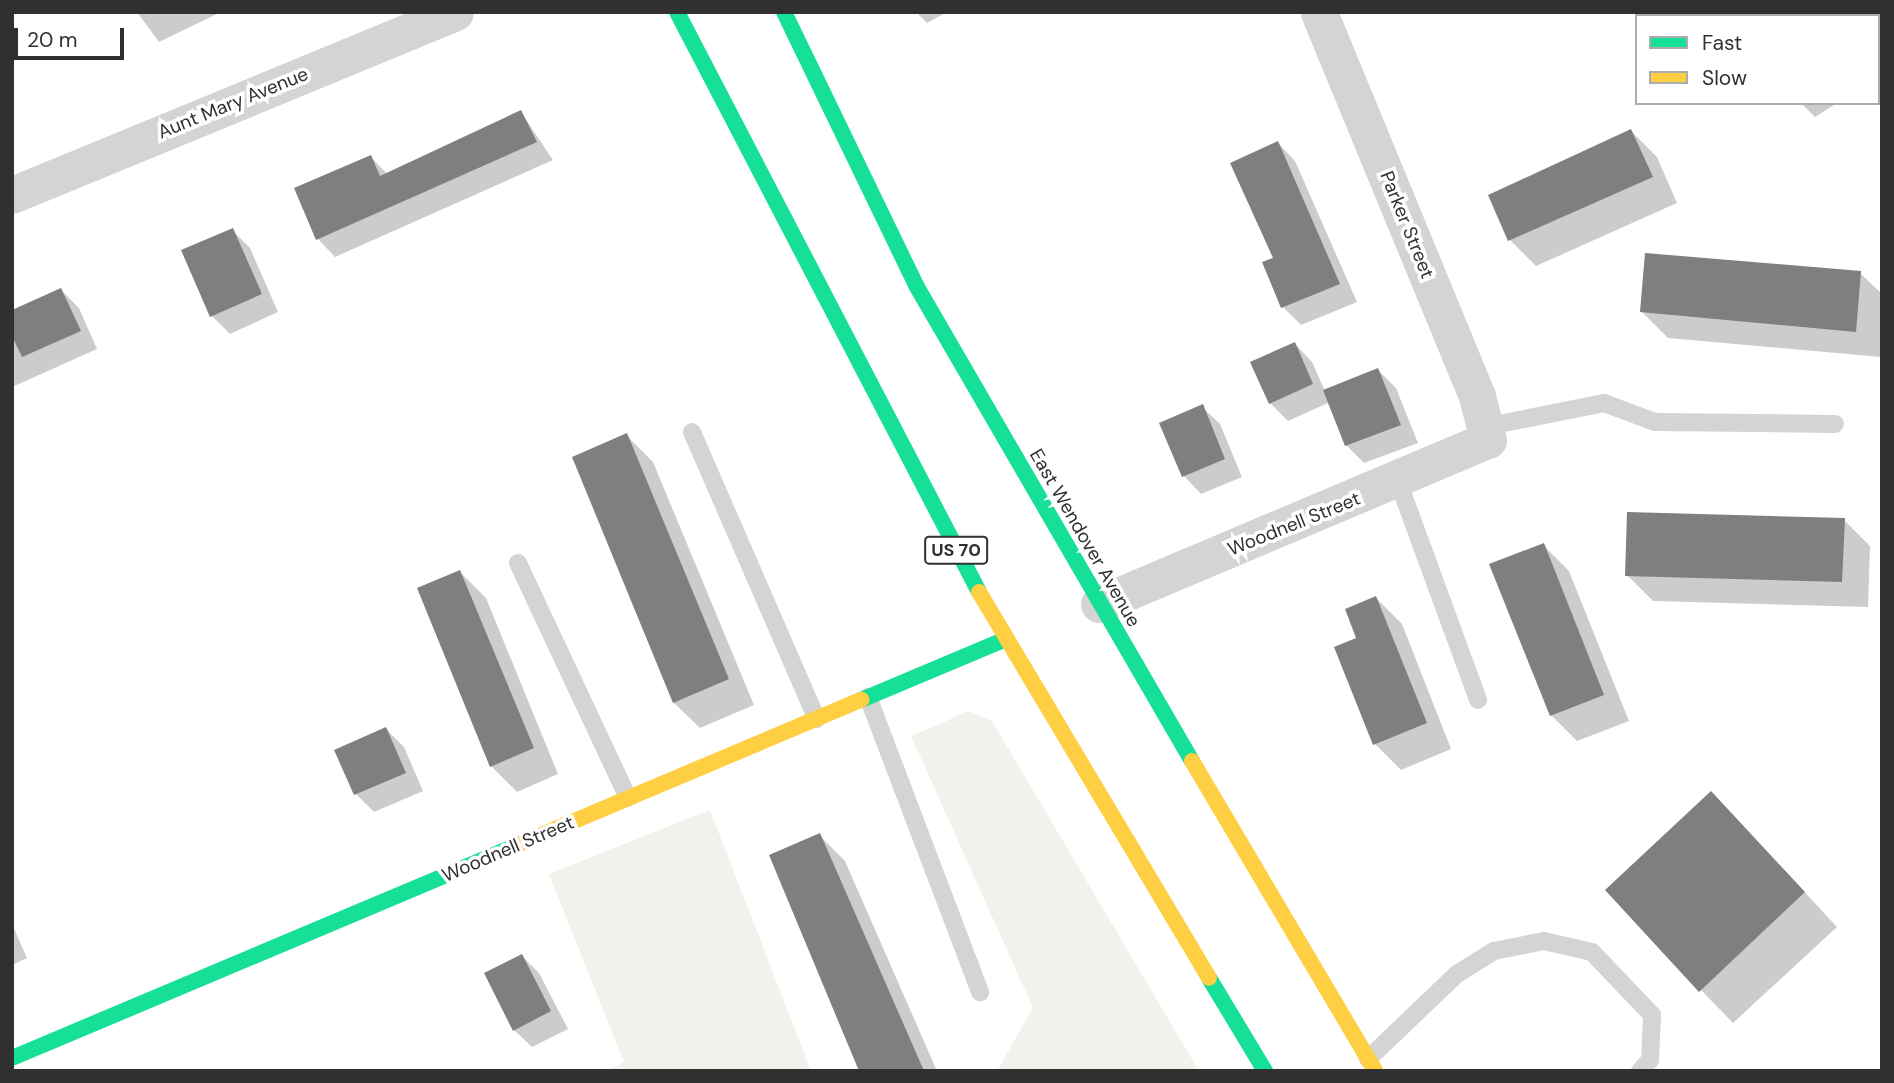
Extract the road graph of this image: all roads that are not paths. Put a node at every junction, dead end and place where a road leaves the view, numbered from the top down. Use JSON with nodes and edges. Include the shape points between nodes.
{"nodes":[{"id":1,"x":455,"y":12,"type":"edge"},
{"id":2,"x":677,"y":12,"type":"edge"},
{"id":3,"x":784,"y":12,"type":"edge"},
{"id":4,"x":1319,"y":12,"type":"edge"},
{"id":5,"x":12,"y":195,"type":"edge"},
{"id":6,"x":1835,"y":424,"type":"dead end"},
{"id":7,"x":692,"y":432,"type":"dead end"},
{"id":8,"x":1486,"y":434,"type":"junction"},
{"id":9,"x":1398,"y":481,"type":"junction"},
{"id":10,"x":517,"y":563,"type":"dead end"},
{"id":11,"x":1099,"y":604,"type":"junction"},
{"id":12,"x":1004,"y":640,"type":"junction"},
{"id":13,"x":868,"y":697,"type":"junction"},
{"id":14,"x":1478,"y":700,"type":"dead end"},
{"id":15,"x":817,"y":719,"type":"junction"},
{"id":16,"x":628,"y":798,"type":"junction"},
{"id":17,"x":980,"y":992,"type":"dead end"},
{"id":18,"x":12,"y":1058,"type":"edge"},
{"id":19,"x":1371,"y":1065,"type":"edge"},
{"id":20,"x":1265,"y":1071,"type":"edge"},
{"id":21,"x":1640,"y":1071,"type":"edge"}],
"edges":[{"from":1,"to":5,"type":"street","name":"Aunt Mary Avenue"},
{"from":2,"to":12,"type":"main road","number":"US 70","via":[[813,284]]},
{"from":3,"to":11,"type":"main road","name":"East Wendover Avenue","via":[[916,286]]},
{"from":4,"to":8,"type":"street","name":"Parker Street"},
{"from":6,"to":8,"type":"lane","via":[[1655,422],[1604,403]]},
{"from":7,"to":15,"type":"lane"},
{"from":8,"to":9,"type":"street","name":"Woodnell Street"},
{"from":9,"to":11,"type":"street","name":"Woodnell Street"},
{"from":9,"to":14,"type":"lane"},
{"from":10,"to":16,"type":"lane"},
{"from":11,"to":19,"type":"main road","name":"East Wendover Avenue"},
{"from":12,"to":13,"type":"main road","name":"Woodnell Street"},
{"from":12,"to":20,"type":"main road","number":"US 70"},
{"from":13,"to":15,"type":"main road","name":"Woodnell Street"},
{"from":13,"to":17,"type":"lane"},
{"from":15,"to":16,"type":"main road","name":"Woodnell Street"},
{"from":16,"to":18,"type":"main road","name":"Woodnell Street"},
{"from":19,"to":21,"type":"lane","via":[[1457,974],[1494,951],[1544,941],[1592,952],[1652,1014],[1650,1060]]}]}
